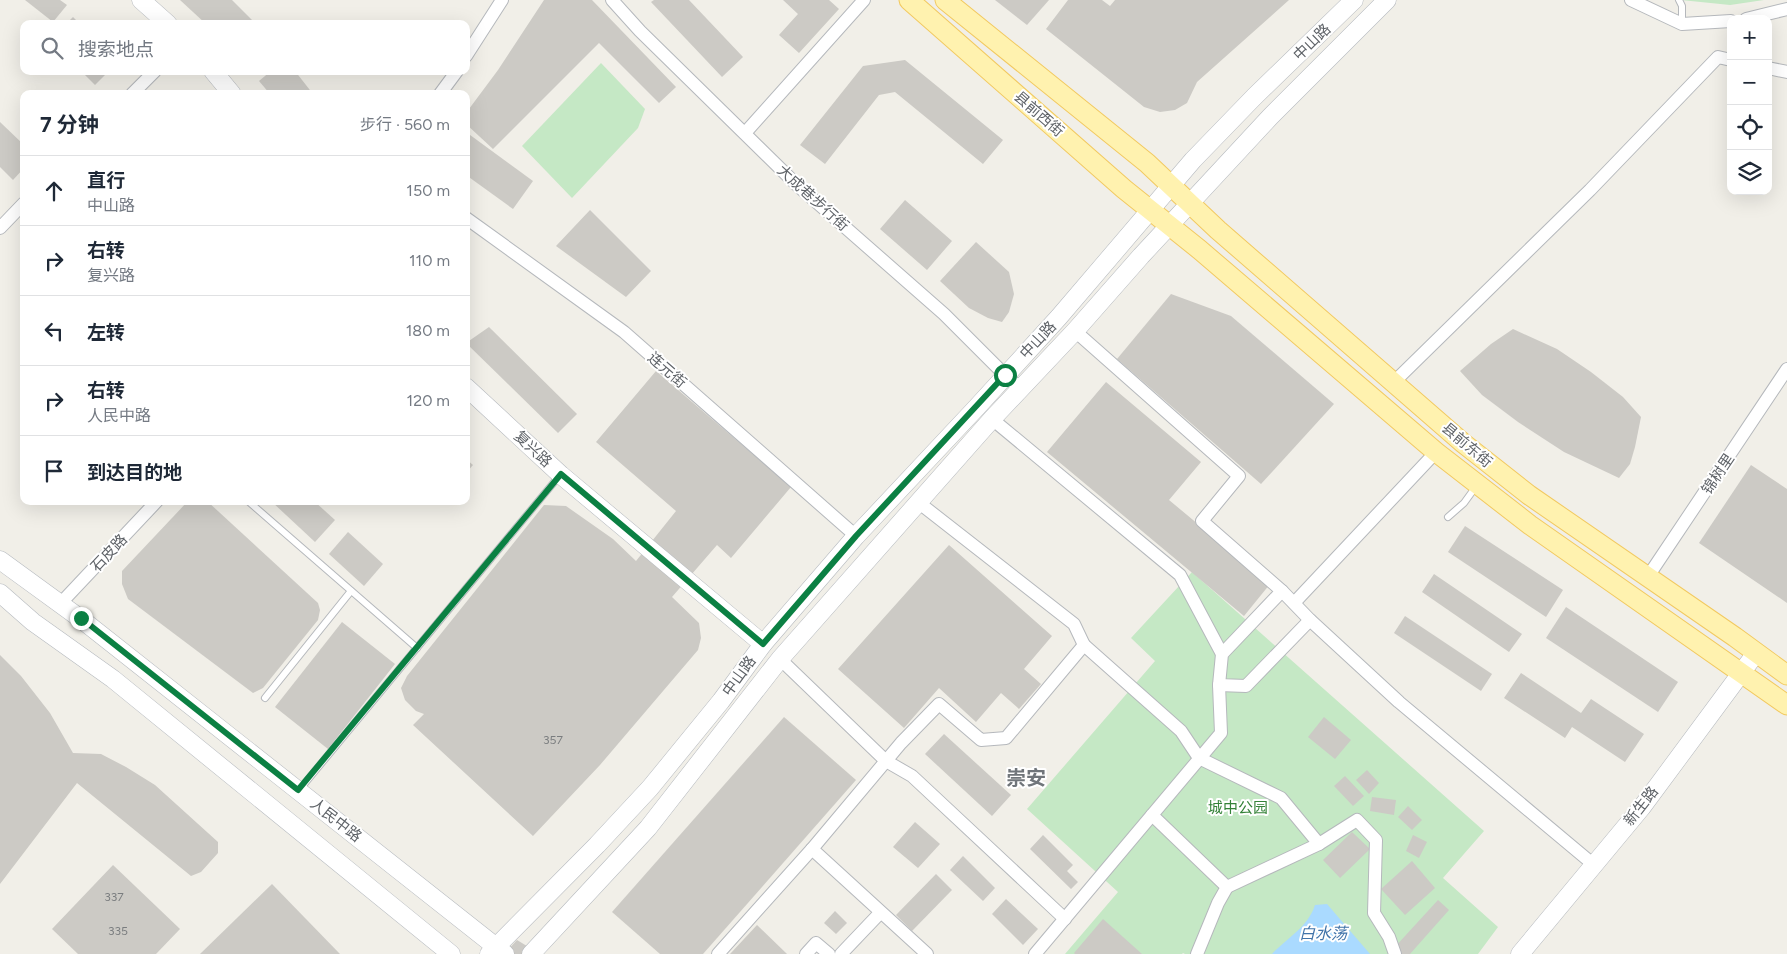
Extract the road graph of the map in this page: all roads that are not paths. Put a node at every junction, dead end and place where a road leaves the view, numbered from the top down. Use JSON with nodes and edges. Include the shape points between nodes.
{"nodes":[{"id":1,"x":141,"y":0,"type":"edge"},
{"id":2,"x":502,"y":0,"type":"edge"},
{"id":3,"x":612,"y":0,"type":"edge"},
{"id":4,"x":864,"y":0,"type":"edge"},
{"id":5,"x":909,"y":0,"type":"edge"},
{"id":6,"x":1354,"y":0,"type":"edge"},
{"id":7,"x":1388,"y":0,"type":"edge"},
{"id":8,"x":1631,"y":0,"type":"edge"},
{"id":9,"x":1679,"y":0,"type":"edge"},
{"id":10,"x":955,"y":5,"type":"edge"},
{"id":11,"x":1787,"y":9,"type":"edge"},
{"id":12,"x":1762,"y":15,"type":"edge"},
{"id":13,"x":164,"y":20,"type":"edge"},
{"id":14,"x":1727,"y":21,"type":"edge"},
{"id":15,"x":1682,"y":24,"type":"junction"},
{"id":16,"x":470,"y":50,"type":"edge"},
{"id":17,"x":1724,"y":58,"type":"edge"},
{"id":18,"x":1772,"y":69,"type":"edge"},
{"id":19,"x":1787,"y":72,"type":"edge"},
{"id":20,"x":151,"y":75,"type":"edge"},
{"id":21,"x":216,"y":75,"type":"edge"},
{"id":22,"x":453,"y":75,"type":"edge"},
{"id":23,"x":136,"y":90,"type":"edge"},
{"id":24,"x":229,"y":90,"type":"edge"},
{"id":25,"x":443,"y":90,"type":"edge"},
{"id":26,"x":744,"y":133,"type":"junction"},
{"id":27,"x":1171,"y":186,"type":"junction"},
{"id":28,"x":1190,"y":204,"type":"junction"},
{"id":29,"x":20,"y":208,"type":"edge"},
{"id":30,"x":1150,"y":210,"type":"junction"},
{"id":31,"x":470,"y":221,"type":"edge"},
{"id":32,"x":1170,"y":226,"type":"junction"},
{"id":33,"x":0,"y":228,"type":"edge"},
{"id":34,"x":1075,"y":331,"type":"junction"},
{"id":35,"x":1787,"y":369,"type":"edge"},
{"id":36,"x":1005,"y":375,"type":"junction"},
{"id":37,"x":1394,"y":382,"type":"junction"},
{"id":38,"x":1021,"y":389,"type":"junction"},
{"id":39,"x":470,"y":391,"type":"edge"},
{"id":40,"x":992,"y":419,"type":"junction"},
{"id":41,"x":1436,"y":452,"type":"junction"},
{"id":42,"x":561,"y":474,"type":"junction"},
{"id":43,"x":1477,"y":484,"type":"junction"},
{"id":44,"x":918,"y":502,"type":"junction"},
{"id":45,"x":153,"y":505,"type":"edge"},
{"id":46,"x":253,"y":505,"type":"edge"},
{"id":47,"x":1448,"y":518,"type":"dead end"},
{"id":48,"x":856,"y":536,"type":"junction"},
{"id":49,"x":0,"y":560,"type":"edge"},
{"id":50,"x":1647,"y":578,"type":"junction"},
{"id":51,"x":351,"y":591,"type":"junction"},
{"id":52,"x":1282,"y":591,"type":"junction"},
{"id":53,"x":0,"y":593,"type":"edge"},
{"id":54,"x":1294,"y":603,"type":"junction"},
{"id":55,"x":60,"y":604,"type":"junction"},
{"id":56,"x":1310,"y":620,"type":"junction"},
{"id":57,"x":763,"y":644,"type":"junction"},
{"id":58,"x":1084,"y":645,"type":"junction"},
{"id":59,"x":417,"y":648,"type":"junction"},
{"id":60,"x":1756,"y":653,"type":"junction"},
{"id":61,"x":1222,"y":654,"type":"junction"},
{"id":62,"x":780,"y":659,"type":"junction"},
{"id":63,"x":1742,"y":672,"type":"junction"},
{"id":64,"x":1787,"y":675,"type":"edge"},
{"id":65,"x":1219,"y":686,"type":"junction"},
{"id":66,"x":265,"y":698,"type":"dead end"},
{"id":67,"x":1787,"y":705,"type":"edge"},
{"id":68,"x":1198,"y":758,"type":"junction"},
{"id":69,"x":886,"y":761,"type":"junction"},
{"id":70,"x":298,"y":790,"type":"junction"},
{"id":71,"x":1152,"y":814,"type":"junction"},
{"id":72,"x":1319,"y":844,"type":"junction"},
{"id":73,"x":812,"y":849,"type":"junction"},
{"id":74,"x":1594,"y":865,"type":"junction"},
{"id":75,"x":1227,"y":887,"type":"junction"},
{"id":76,"x":880,"y":913,"type":"junction"},
{"id":77,"x":1065,"y":919,"type":"junction"},
{"id":78,"x":497,"y":952,"type":"edge"},
{"id":79,"x":451,"y":954,"type":"edge"},
{"id":80,"x":532,"y":954,"type":"edge"},
{"id":81,"x":718,"y":954,"type":"edge"},
{"id":82,"x":806,"y":954,"type":"edge"},
{"id":83,"x":829,"y":954,"type":"edge"},
{"id":84,"x":841,"y":954,"type":"edge"},
{"id":85,"x":927,"y":954,"type":"edge"},
{"id":86,"x":1035,"y":954,"type":"edge"},
{"id":87,"x":1197,"y":954,"type":"edge"},
{"id":88,"x":1395,"y":954,"type":"edge"},
{"id":89,"x":1520,"y":954,"type":"edge"}],
"edges":[{"from":1,"to":13,"type":"main road"},
{"from":2,"to":16,"type":"street"},
{"from":3,"to":26,"type":"street","name":"大成巷步行街"},
{"from":4,"to":26,"type":"street"},
{"from":5,"to":30,"type":"main road","name":"县前西街"},
{"from":6,"to":27,"type":"main road","name":"中山路","via":[[1254,98]]},
{"from":7,"to":28,"type":"main road","name":"中山路","via":[[1270,117]]},
{"from":8,"to":15,"type":"street"},
{"from":9,"to":15,"type":"lane"},
{"from":10,"to":27,"type":"main road","name":"县前西街"},
{"from":11,"to":12,"type":"street"},
{"from":14,"to":15,"type":"street"},
{"from":17,"to":37,"type":"street"},
{"from":18,"to":19,"type":"street"},
{"from":20,"to":23,"type":"street"},
{"from":21,"to":24,"type":"main road"},
{"from":22,"to":25,"type":"street"},
{"from":26,"to":36,"type":"street","name":"大成巷步行街","via":[[797,185],[944,314]]},
{"from":27,"to":28,"type":"main road","name":"县前东街"},
{"from":27,"to":30,"type":"main road","name":"中山路"},
{"from":28,"to":32,"type":"main road","name":"中山路"},
{"from":28,"to":37,"type":"main road","name":"县前东街"},
{"from":29,"to":33,"type":"street"},
{"from":30,"to":32,"type":"main road","name":"县前西街"},
{"from":30,"to":36,"type":"main road","name":"中山路"},
{"from":31,"to":48,"type":"street","name":"连元街","via":[[624,332]]},
{"from":32,"to":34,"type":"main road","name":"中山路"},
{"from":32,"to":41,"type":"main road","name":"县前东街"},
{"from":34,"to":38,"type":"main road","name":"中山路"},
{"from":34,"to":52,"type":"street","via":[[1239,476],[1202,521]]},
{"from":35,"to":50,"type":"street","name":"锦树里"},
{"from":36,"to":38,"type":"street","name":"大成巷步行街"},
{"from":36,"to":48,"type":"main road","name":"中山路"},
{"from":37,"to":50,"type":"main road","name":"县前东街","via":[[1529,495]]},
{"from":38,"to":40,"type":"main road","name":"中山路"},
{"from":39,"to":42,"type":"main road","name":"复兴路"},
{"from":40,"to":44,"type":"main road","name":"中山路"},
{"from":40,"to":61,"type":"street","via":[[1180,575]]},
{"from":41,"to":43,"type":"main road","name":"县前东街"},
{"from":41,"to":54,"type":"street"},
{"from":42,"to":57,"type":"main road","name":"复兴路"},
{"from":42,"to":59,"type":"lane"},
{"from":43,"to":47,"type":"lane"},
{"from":43,"to":63,"type":"main road","name":"县前东街","via":[[1530,525]]},
{"from":44,"to":58,"type":"street","via":[[1074,624]]},
{"from":44,"to":62,"type":"main road","name":"中山路"},
{"from":45,"to":55,"type":"street","name":"石皮路"},
{"from":46,"to":51,"type":"lane"},
{"from":48,"to":57,"type":"main road","name":"中山路"},
{"from":49,"to":55,"type":"main road","name":"人民中路"},
{"from":50,"to":60,"type":"main road","name":"县前东街"},
{"from":51,"to":59,"type":"lane"},
{"from":51,"to":66,"type":"lane"},
{"from":52,"to":54,"type":"street"},
{"from":52,"to":61,"type":"street"},
{"from":53,"to":79,"type":"main road","name":"人民中路","via":[[33,622],[113,680]]},
{"from":54,"to":56,"type":"street"},
{"from":55,"to":70,"type":"main road","name":"人民中路"},
{"from":56,"to":65,"type":"street","via":[[1246,686]]},
{"from":56,"to":74,"type":"street","via":[[1399,702]]},
{"from":57,"to":78,"type":"main road","name":"中山路","via":[[650,788]]},
{"from":58,"to":68,"type":"street","via":[[1181,731]]},
{"from":58,"to":69,"type":"street","via":[[1006,738],[981,740],[939,704]]},
{"from":59,"to":70,"type":"lane"},
{"from":60,"to":63,"type":"main road","name":"新生路"},
{"from":60,"to":64,"type":"main road","name":"县前东街"},
{"from":61,"to":65,"type":"street"},
{"from":62,"to":69,"type":"street"},
{"from":62,"to":80,"type":"main road","name":"中山路","via":[[648,828]]},
{"from":63,"to":67,"type":"main road","name":"县前东街"},
{"from":63,"to":74,"type":"main road","name":"新生路"},
{"from":65,"to":68,"type":"street","via":[[1221,733]]},
{"from":68,"to":71,"type":"street"},
{"from":68,"to":72,"type":"street","via":[[1281,798]]},
{"from":69,"to":73,"type":"street"},
{"from":69,"to":77,"type":"street","via":[[912,776]]},
{"from":70,"to":78,"type":"main road","name":"人民中路"},
{"from":71,"to":75,"type":"street"},
{"from":71,"to":77,"type":"street"},
{"from":72,"to":75,"type":"street"},
{"from":72,"to":88,"type":"street","via":[[1357,820],[1376,840],[1374,913]]},
{"from":73,"to":76,"type":"street"},
{"from":73,"to":81,"type":"street"},
{"from":74,"to":89,"type":"main road","name":"新生路"},
{"from":75,"to":87,"type":"street"},
{"from":76,"to":84,"type":"street"},
{"from":76,"to":85,"type":"street"},
{"from":77,"to":86,"type":"street"},
{"from":82,"to":83,"type":"street","via":[[816,943]]}]}
